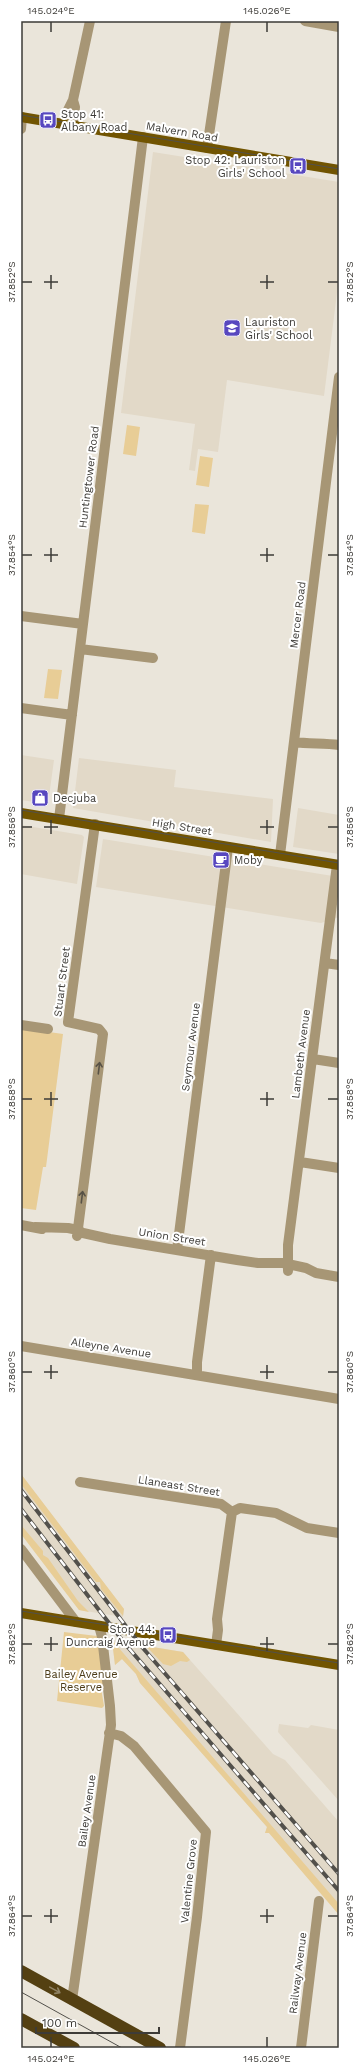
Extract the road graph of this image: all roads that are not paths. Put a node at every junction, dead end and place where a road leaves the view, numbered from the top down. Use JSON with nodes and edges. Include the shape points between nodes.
{"nodes":[{"id":1,"x":90,"y":21,"type":"edge"},
{"id":2,"x":226,"y":21,"type":"edge"},
{"id":3,"x":305,"y":21,"type":"edge"},
{"id":4,"x":339,"y":27,"type":"edge"},
{"id":5,"x":22,"y":117,"type":"edge"},
{"id":6,"x":69,"y":125,"type":"junction"},
{"id":7,"x":21,"y":129,"type":"edge"},
{"id":8,"x":143,"y":138,"type":"junction"},
{"id":9,"x":207,"y":148,"type":"junction"},
{"id":10,"x":339,"y":170,"type":"edge"},
{"id":11,"x":339,"y":378,"type":"edge"},
{"id":12,"x":21,"y":616,"type":"edge"},
{"id":13,"x":83,"y":624,"type":"junction"},
{"id":14,"x":80,"y":649,"type":"junction"},
{"id":15,"x":153,"y":658,"type":"dead end"},
{"id":16,"x":21,"y":708,"type":"edge"},
{"id":17,"x":72,"y":715,"type":"junction"},
{"id":18,"x":294,"y":738,"type":"junction"},
{"id":19,"x":339,"y":745,"type":"edge"},
{"id":20,"x":21,"y":812,"type":"edge"},
{"id":21,"x":59,"y":819,"type":"junction"},
{"id":22,"x":95,"y":824,"type":"junction"},
{"id":23,"x":228,"y":847,"type":"junction"},
{"id":24,"x":280,"y":855,"type":"junction"},
{"id":25,"x":338,"y":865,"type":"edge"},
{"id":26,"x":325,"y":963,"type":"junction"},
{"id":27,"x":339,"y":965,"type":"edge"},
{"id":28,"x":21,"y":1025,"type":"edge"},
{"id":29,"x":48,"y":1029,"type":"dead end"},
{"id":30,"x":313,"y":1059,"type":"junction"},
{"id":31,"x":339,"y":1063,"type":"edge"},
{"id":32,"x":300,"y":1162,"type":"junction"},
{"id":33,"x":339,"y":1168,"type":"edge"},
{"id":34,"x":21,"y":1225,"type":"edge"},
{"id":35,"x":79,"y":1233,"type":"junction"},
{"id":36,"x":177,"y":1250,"type":"junction"},
{"id":37,"x":211,"y":1255,"type":"junction"},
{"id":38,"x":286,"y":1267,"type":"junction"},
{"id":39,"x":339,"y":1277,"type":"edge"},
{"id":40,"x":21,"y":1346,"type":"edge"},
{"id":41,"x":197,"y":1375,"type":"junction"},
{"id":42,"x":339,"y":1399,"type":"edge"},
{"id":43,"x":80,"y":1482,"type":"dead end"},
{"id":44,"x":232,"y":1512,"type":"junction"},
{"id":45,"x":339,"y":1533,"type":"edge"},
{"id":46,"x":21,"y":1549,"type":"edge"},
{"id":47,"x":21,"y":1613,"type":"edge"},
{"id":48,"x":76,"y":1622,"type":"junction"},
{"id":49,"x":100,"y":1626,"type":"junction"},
{"id":50,"x":216,"y":1645,"type":"junction"},
{"id":51,"x":339,"y":1665,"type":"edge"},
{"id":52,"x":110,"y":1733,"type":"junction"},
{"id":53,"x":319,"y":1901,"type":"dead end"},
{"id":54,"x":21,"y":1971,"type":"edge"},
{"id":55,"x":72,"y":2000,"type":"junction"},
{"id":56,"x":21,"y":2019,"type":"edge"},
{"id":57,"x":74,"y":2048,"type":"edge"},
{"id":58,"x":160,"y":2048,"type":"edge"},
{"id":59,"x":180,"y":2048,"type":"edge"},
{"id":60,"x":300,"y":2048,"type":"edge"}],
"edges":[{"from":1,"to":6,"type":"street","via":[[73,100],[75,107]]},
{"from":2,"to":9,"type":"street"},
{"from":3,"to":4,"type":"street"},
{"from":5,"to":6,"type":"main road","name":"Malvern Road"},
{"from":5,"to":7,"type":"street"},
{"from":6,"to":8,"type":"main road","name":"Malvern Road"},
{"from":8,"to":9,"type":"main road","name":"Malvern Road"},
{"from":8,"to":13,"type":"street","name":"Huntingtower Road"},
{"from":9,"to":10,"type":"main road","name":"Malvern Road"},
{"from":11,"to":18,"type":"street","name":"Mercer Road"},
{"from":12,"to":13,"type":"street"},
{"from":13,"to":14,"type":"street","name":"Huntingtower Road"},
{"from":14,"to":15,"type":"street"},
{"from":14,"to":17,"type":"street","name":"Huntingtower Road"},
{"from":16,"to":17,"type":"street"},
{"from":17,"to":21,"type":"street","name":"Huntingtower Road"},
{"from":18,"to":19,"type":"street","via":[[314,738]]},
{"from":18,"to":24,"type":"street","name":"Mercer Road"},
{"from":20,"to":21,"type":"main road","name":"High Street"},
{"from":21,"to":22,"type":"main road","name":"High Street"},
{"from":22,"to":23,"type":"main road","name":"High Street"},
{"from":35,"to":22,"type":"street","name":"Stuart Street","one_way":true,"via":[[103,1034],[102,1030],[68,1022]]},
{"from":23,"to":24,"type":"main road","name":"High Street"},
{"from":23,"to":36,"type":"street","name":"Seymour Avenue"},
{"from":24,"to":25,"type":"main road","name":"High Street"},
{"from":25,"to":26,"type":"street","name":"Lambeth Avenue"},
{"from":26,"to":27,"type":"street"},
{"from":26,"to":30,"type":"street","name":"Lambeth Avenue"},
{"from":28,"to":29,"type":"street"},
{"from":30,"to":31,"type":"street"},
{"from":30,"to":32,"type":"street","name":"Lambeth Avenue"},
{"from":32,"to":33,"type":"street"},
{"from":32,"to":38,"type":"street","name":"Lambeth Avenue"},
{"from":34,"to":35,"type":"street","name":"Union Street"},
{"from":35,"to":36,"type":"street","name":"Union Street"},
{"from":36,"to":37,"type":"street","name":"Union Street"},
{"from":37,"to":38,"type":"street","name":"Union Street","via":[[258,1263],[263,1267]]},
{"from":37,"to":41,"type":"street"},
{"from":38,"to":39,"type":"street","name":"Union Street"},
{"from":40,"to":41,"type":"street","name":"Alleyne Avenue"},
{"from":41,"to":42,"type":"street","name":"Alleyne Avenue"},
{"from":43,"to":44,"type":"street","name":"Llaneast Street","via":[[221,1504]]},
{"from":44,"to":45,"type":"street","via":[[240,1508],[276,1513],[307,1528]]},
{"from":44,"to":50,"type":"street","via":[[217,1619]]},
{"from":46,"to":48,"type":"street"},
{"from":47,"to":48,"type":"main road"},
{"from":48,"to":49,"type":"main road"},
{"from":49,"to":50,"type":"main road"},
{"from":49,"to":52,"type":"street","name":"Bailey Avenue","via":[[110,1706]]},
{"from":50,"to":51,"type":"main road"},
{"from":52,"to":55,"type":"street","name":"Bailey Avenue"},
{"from":52,"to":59,"type":"street","name":"Valentine Grove","via":[[121,1736],[134,1746],[206,1832]]},
{"from":53,"to":60,"type":"street","name":"Railway Avenue"},
{"from":54,"to":55,"type":"highway","one_way":true},
{"from":55,"to":58,"type":"highway"},
{"from":56,"to":57,"type":"highway"}]}
